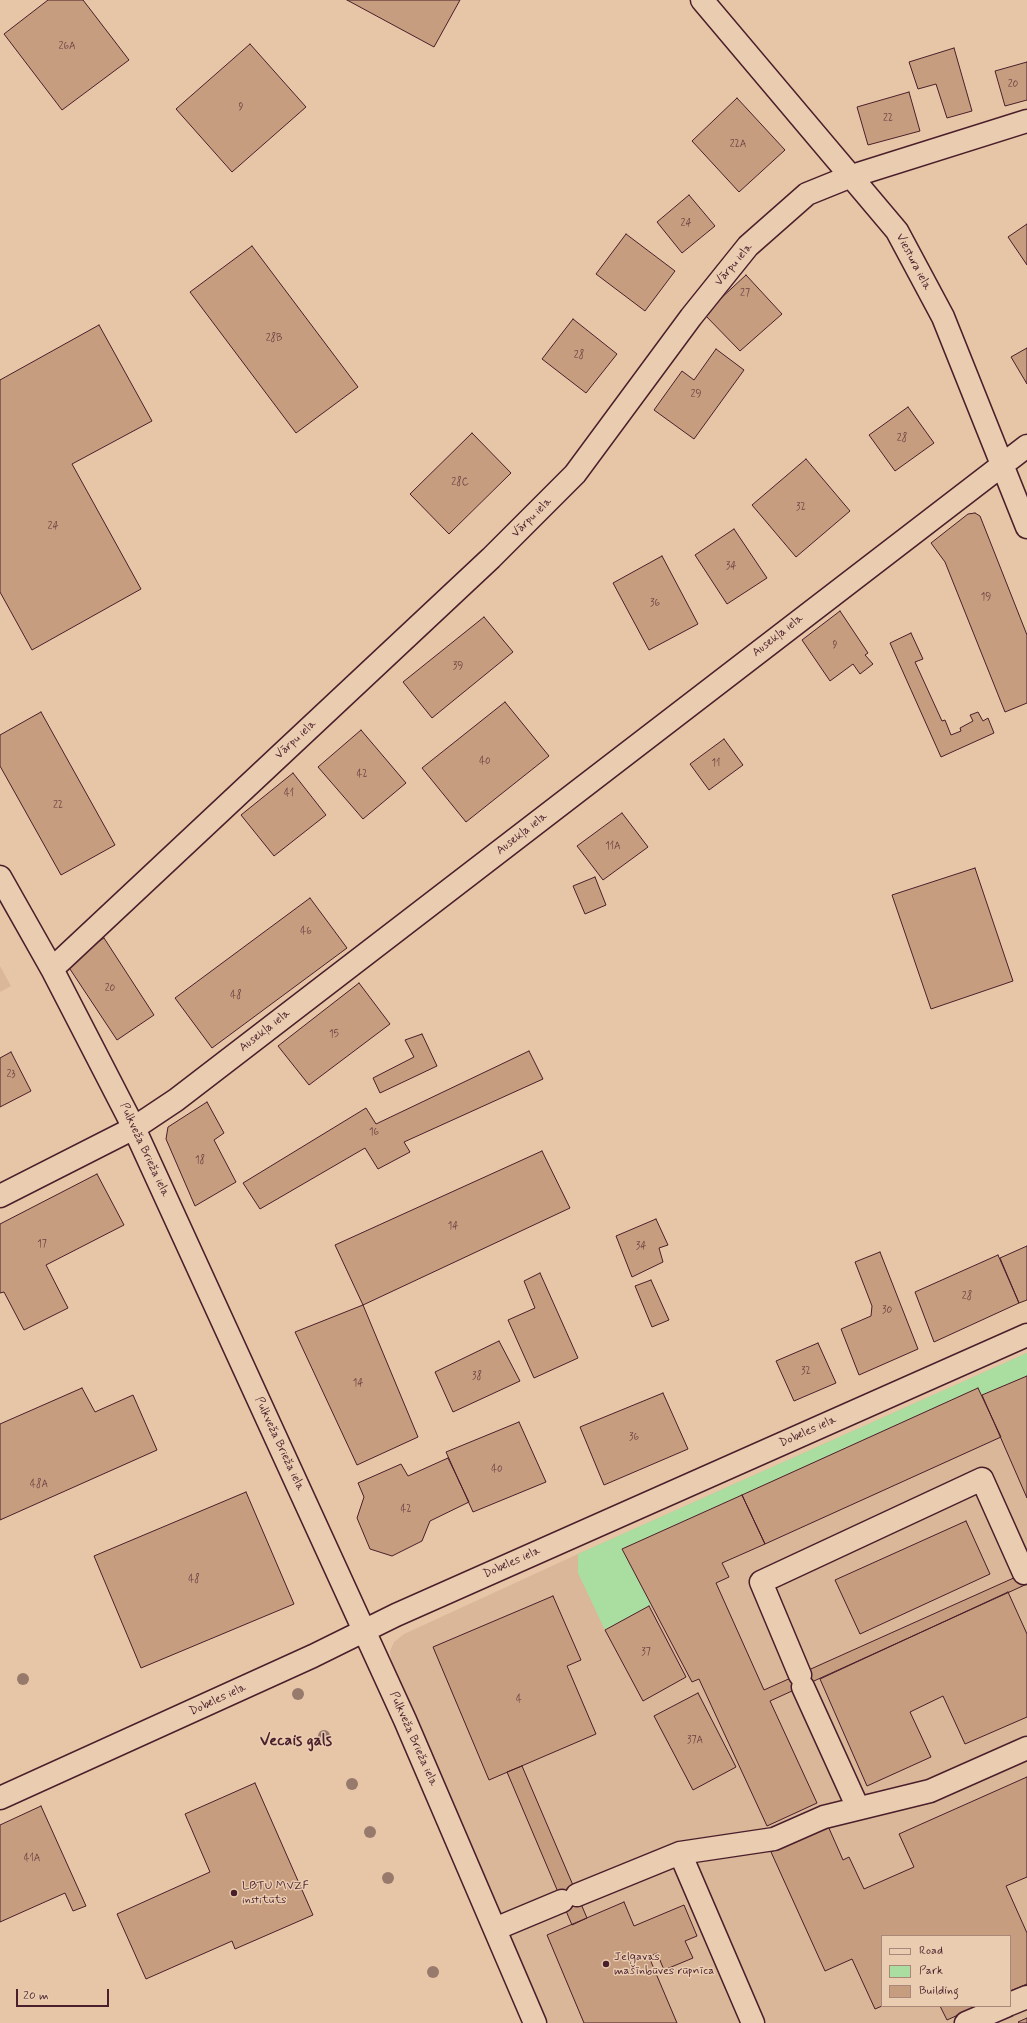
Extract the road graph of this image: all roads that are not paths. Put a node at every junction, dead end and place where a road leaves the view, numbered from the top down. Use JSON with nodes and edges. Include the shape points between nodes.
{"nodes":[{"id":1,"x":702,"y":0,"type":"edge"},
{"id":2,"x":1027,"y":121,"type":"edge"},
{"id":3,"x":849,"y":177,"type":"junction"},
{"id":4,"x":1027,"y":446,"type":"edge"},
{"id":5,"x":1002,"y":464,"type":"junction"},
{"id":6,"x":1027,"y":528,"type":"edge"},
{"id":7,"x":0,"y":877,"type":"edge"},
{"id":8,"x":52,"y":968,"type":"junction"},
{"id":9,"x":134,"y":1128,"type":"junction"},
{"id":10,"x":0,"y":1196,"type":"edge"},
{"id":11,"x":1027,"y":1335,"type":"edge"},
{"id":12,"x":1024,"y":1573,"type":"dead end"},
{"id":13,"x":365,"y":1632,"type":"junction"},
{"id":14,"x":1027,"y":1748,"type":"edge"},
{"id":15,"x":0,"y":1798,"type":"edge"},
{"id":16,"x":858,"y":1808,"type":"junction"},
{"id":17,"x":680,"y":1853,"type":"junction"},
{"id":18,"x":495,"y":1930,"type":"junction"},
{"id":19,"x":1027,"y":1997,"type":"edge"},
{"id":20,"x":1011,"y":2004,"type":"edge"},
{"id":21,"x":1004,"y":2007,"type":"edge"},
{"id":22,"x":535,"y":2023,"type":"edge"},
{"id":23,"x":753,"y":2023,"type":"edge"},
{"id":24,"x":966,"y":2023,"type":"edge"}],
"edges":[{"from":1,"to":3,"type":"street","name":"Viestura iela"},
{"from":2,"to":3,"type":"street","name":"Vārpu iela"},
{"from":3,"to":5,"type":"street","name":"Viestura iela","via":[[897,231],[942,317]]},
{"from":3,"to":8,"type":"street","name":"Vārpu iela","via":[[807,194],[748,246],[691,317],[575,474],[485,564]]},
{"from":4,"to":5,"type":"street","name":"Ausekļa iela"},
{"from":5,"to":6,"type":"street","name":"Viestura iela"},
{"from":5,"to":9,"type":"street","name":"Ausekļa iela","via":[[183,1095]]},
{"from":7,"to":8,"type":"street","name":"Pulkveža Brieža iela"},
{"from":8,"to":9,"type":"street","name":"Pulkveža Brieža iela"},
{"from":9,"to":10,"type":"street","name":"Ausekļa iela"},
{"from":9,"to":13,"type":"street","name":"Pulkveža Brieža iela"},
{"from":11,"to":13,"type":"street","name":"Dobeles iela","via":[[396,1615]]},
{"from":12,"to":16,"type":"street","via":[[982,1479],[761,1582]]},
{"from":13,"to":15,"type":"street","name":"Dobeles iela"},
{"from":13,"to":18,"type":"street","name":"Pulkveža Brieža iela"},
{"from":14,"to":16,"type":"street","via":[[930,1791]]},
{"from":16,"to":17,"type":"street","via":[[824,1817],[774,1840]]},
{"from":17,"to":18,"type":"street"},
{"from":17,"to":23,"type":"street"},
{"from":18,"to":22,"type":"street","name":"Pulkveža Brieža iela"},
{"from":19,"to":20,"type":"street"},
{"from":21,"to":24,"type":"street"}]}
